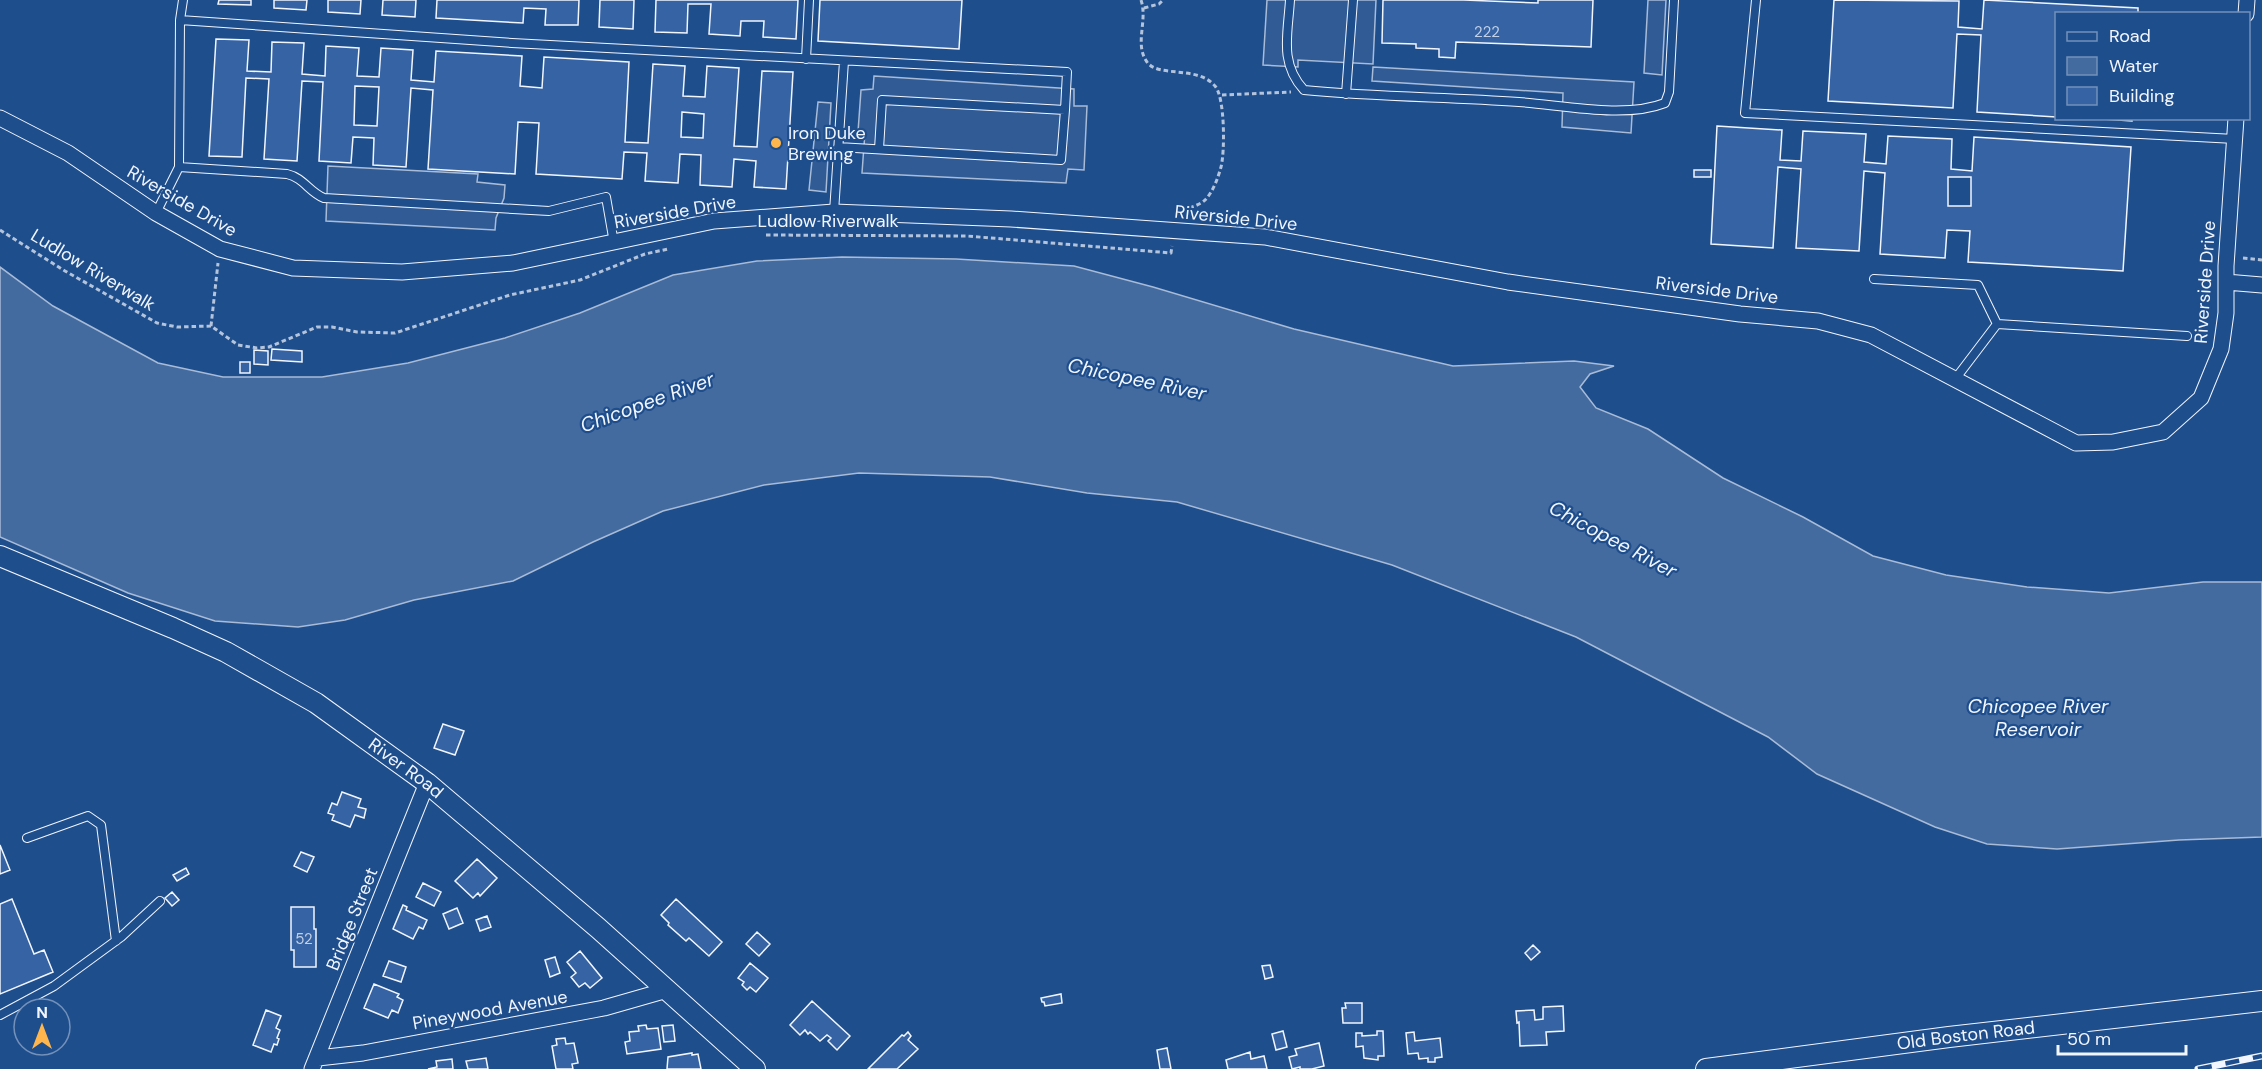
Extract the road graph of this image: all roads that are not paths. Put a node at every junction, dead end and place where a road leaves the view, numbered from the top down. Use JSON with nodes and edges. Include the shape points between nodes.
{"nodes":[{"id":1,"x":183,"y":0,"type":"edge"},
{"id":2,"x":809,"y":0,"type":"edge"},
{"id":3,"x":1290,"y":0,"type":"edge"},
{"id":4,"x":1353,"y":0,"type":"edge"},
{"id":5,"x":1674,"y":0,"type":"edge"},
{"id":6,"x":1756,"y":0,"type":"edge"},
{"id":7,"x":180,"y":20,"type":"junction"},
{"id":8,"x":806,"y":59,"type":"junction"},
{"id":9,"x":844,"y":61,"type":"junction"},
{"id":10,"x":1346,"y":94,"type":"junction"},
{"id":11,"x":1065,"y":110,"type":"junction"},
{"id":12,"x":0,"y":118,"type":"edge"},
{"id":13,"x":2236,"y":120,"type":"edge"},
{"id":14,"x":2235,"y":139,"type":"junction"},
{"id":15,"x":838,"y":147,"type":"junction"},
{"id":16,"x":879,"y":149,"type":"junction"},
{"id":17,"x":179,"y":167,"type":"junction"},
{"id":18,"x":834,"y":212,"type":"junction"},
{"id":19,"x":156,"y":213,"type":"junction"},
{"id":20,"x":614,"y":243,"type":"junction"},
{"id":21,"x":1874,"y":279,"type":"dead end"},
{"id":22,"x":2226,"y":282,"type":"junction"},
{"id":23,"x":2262,"y":285,"type":"edge"},
{"id":24,"x":1996,"y":324,"type":"junction"},
{"id":25,"x":2187,"y":336,"type":"dead end"},
{"id":26,"x":1956,"y":378,"type":"junction"},
{"id":27,"x":0,"y":556,"type":"edge"},
{"id":28,"x":427,"y":783,"type":"junction"},
{"id":29,"x":27,"y":838,"type":"dead end"},
{"id":30,"x":160,"y":901,"type":"dead end"},
{"id":31,"x":116,"y":941,"type":"junction"},
{"id":32,"x":668,"y":990,"type":"junction"},
{"id":33,"x":2262,"y":1001,"type":"edge"},
{"id":34,"x":0,"y":1015,"type":"edge"},
{"id":35,"x":315,"y":1063,"type":"edge"},
{"id":36,"x":755,"y":1069,"type":"edge"},
{"id":37,"x":1706,"y":1069,"type":"edge"}],
"edges":[{"from":1,"to":7,"type":"lane"},
{"from":2,"to":8,"type":"lane"},
{"from":3,"to":10,"type":"lane","via":[[1286,59],[1294,79],[1304,90]]},
{"from":4,"to":10,"type":"lane"},
{"from":5,"to":10,"type":"lane","via":[[1669,92],[1665,103],[1650,109],[1629,111]]},
{"from":6,"to":14,"type":"lane","via":[[1745,112]]},
{"from":7,"to":8,"type":"lane"},
{"from":7,"to":17,"type":"lane"},
{"from":8,"to":9,"type":"lane"},
{"from":9,"to":11,"type":"lane","via":[[1067,72]]},
{"from":9,"to":15,"type":"lane"},
{"from":11,"to":16,"type":"lane","via":[[882,100]]},
{"from":11,"to":16,"type":"lane","via":[[1061,160]]},
{"from":12,"to":19,"type":"street","name":"Riverside Drive","via":[[68,153]]},
{"from":13,"to":14,"type":"street","name":"Riverside Drive"},
{"from":14,"to":22,"type":"street","name":"Riverside Drive"},
{"from":15,"to":16,"type":"lane"},
{"from":15,"to":18,"type":"lane"},
{"from":17,"to":19,"type":"lane"},
{"from":17,"to":20,"type":"lane","via":[[287,174],[302,180],[324,198],[549,211],[606,197]]},
{"from":18,"to":20,"type":"street","name":"Riverside Drive","via":[[714,221]]},
{"from":18,"to":26,"type":"street","name":"Riverside Drive","via":[[1011,219],[1265,237],[1508,282],[1818,321],[1871,335]]},
{"from":19,"to":20,"type":"street","name":"Riverside Drive","via":[[220,249],[293,268],[402,272],[513,263]]},
{"from":21,"to":24,"type":"lane","via":[[1978,285]]},
{"from":22,"to":23,"type":"street"},
{"from":22,"to":26,"type":"street","name":"Riverside Drive","via":[[2221,349],[2201,398],[2163,432],[2113,442],[2076,443]]},
{"from":24,"to":25,"type":"lane"},
{"from":24,"to":26,"type":"lane"},
{"from":27,"to":28,"type":"street","name":"River Road","via":[[226,652],[316,703]]},
{"from":28,"to":32,"type":"street","name":"River Road"},
{"from":28,"to":35,"type":"street","name":"Bridge Street"},
{"from":29,"to":31,"type":"lane","via":[[88,816],[101,825]]},
{"from":30,"to":31,"type":"lane"},
{"from":31,"to":34,"type":"lane","via":[[54,986]]},
{"from":32,"to":35,"type":"street","name":"Pineywood Avenue","via":[[592,1011]]},
{"from":32,"to":36,"type":"street","name":"River Road"},
{"from":33,"to":37,"type":"street","name":"Old Boston Road"}]}
